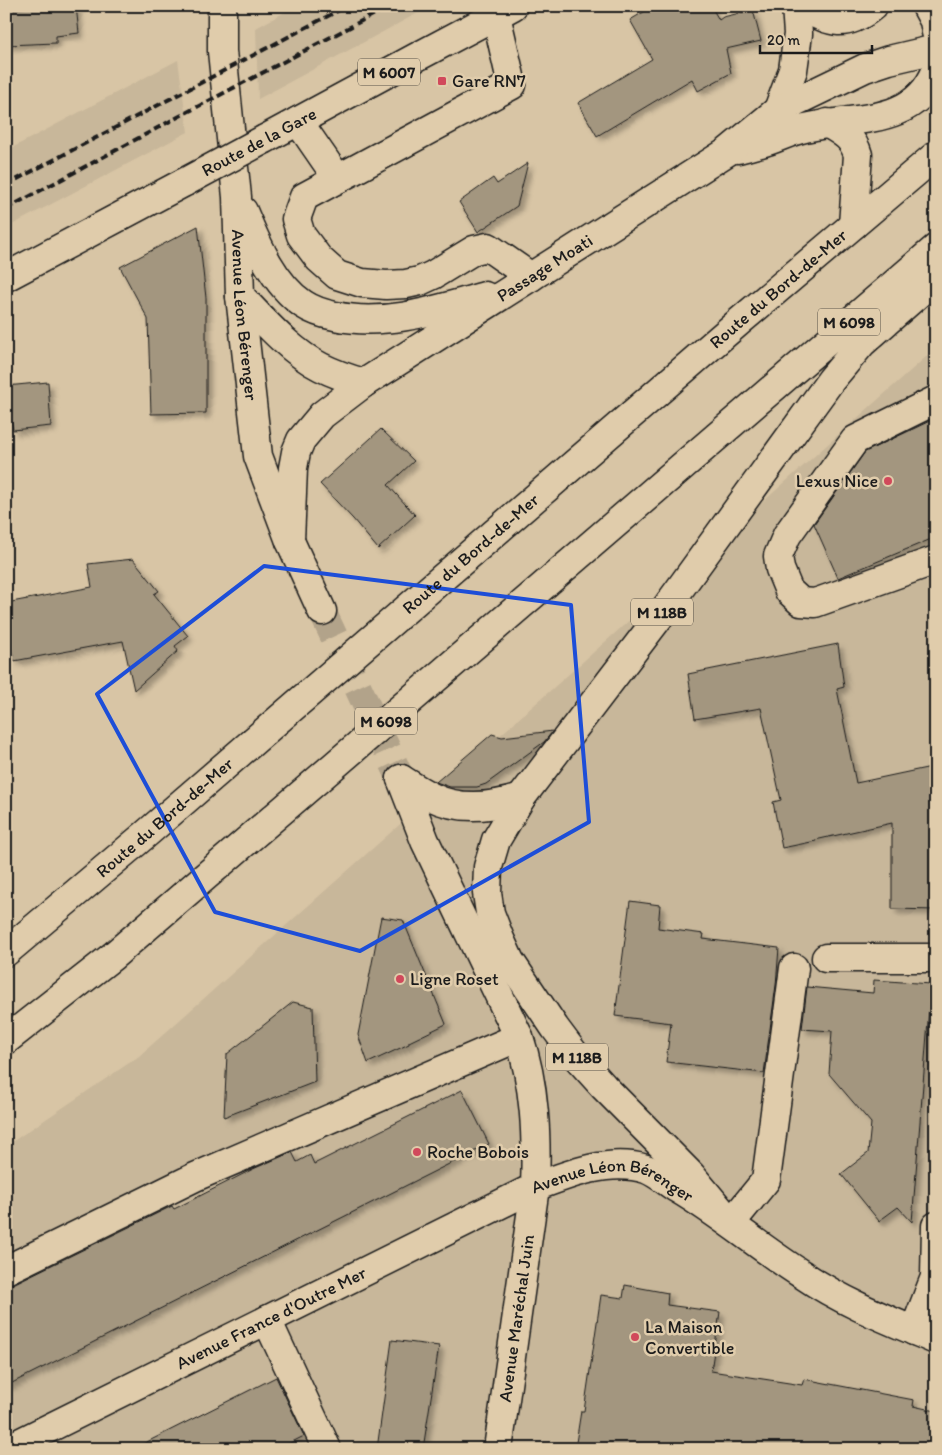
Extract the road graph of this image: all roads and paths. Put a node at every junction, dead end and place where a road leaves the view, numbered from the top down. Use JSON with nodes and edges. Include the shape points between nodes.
{"nodes":[{"id":1,"x":222,"y":6,"type":"edge"},
{"id":2,"x":796,"y":6,"type":"edge"},
{"id":3,"x":802,"y":6,"type":"edge"},
{"id":4,"x":873,"y":6,"type":"edge"},
{"id":5,"x":926,"y":6,"type":"edge"},
{"id":6,"x":504,"y":11,"type":"edge"},
{"id":7,"x":936,"y":32,"type":"edge"},
{"id":8,"x":936,"y":50,"type":"edge"},
{"id":9,"x":936,"y":72,"type":"edge"},
{"id":10,"x":778,"y":110,"type":"junction"},
{"id":11,"x":298,"y":121,"type":"junction"},
{"id":12,"x":827,"y":123,"type":"junction"},
{"id":13,"x":727,"y":152,"type":"junction"},
{"id":14,"x":936,"y":155,"type":"edge"},
{"id":15,"x":338,"y":179,"type":"junction"},
{"id":16,"x":237,"y":197,"type":"junction"},
{"id":17,"x":853,"y":226,"type":"junction"},
{"id":18,"x":936,"y":248,"type":"edge"},
{"id":19,"x":6,"y":277,"type":"edge"},
{"id":20,"x":936,"y":278,"type":"edge"},
{"id":21,"x":522,"y":283,"type":"junction"},
{"id":22,"x":240,"y":296,"type":"junction"},
{"id":23,"x":364,"y":383,"type":"junction"},
{"id":24,"x":936,"y":400,"type":"edge"},
{"id":25,"x":290,"y":541,"type":"junction"},
{"id":26,"x":936,"y":560,"type":"edge"},
{"id":27,"x":322,"y":610,"type":"tunnel mouth"},
{"id":28,"x":521,"y":798,"type":"junction"},
{"id":29,"x":6,"y":952,"type":"edge"},
{"id":30,"x":826,"y":958,"type":"dead end"},
{"id":31,"x":936,"y":958,"type":"edge"},
{"id":32,"x":794,"y":968,"type":"dead end"},
{"id":33,"x":519,"y":1037,"type":"junction"},
{"id":34,"x":6,"y":1040,"type":"edge"},
{"id":35,"x":535,"y":1187,"type":"junction"},
{"id":36,"x":731,"y":1224,"type":"junction"},
{"id":37,"x":936,"y":1226,"type":"edge"},
{"id":38,"x":6,"y":1270,"type":"edge"},
{"id":39,"x":936,"y":1276,"type":"edge"},
{"id":40,"x":267,"y":1320,"type":"junction"},
{"id":41,"x":925,"y":1335,"type":"edge"},
{"id":42,"x":7,"y":1449,"type":"edge"},
{"id":43,"x":327,"y":1449,"type":"edge"},
{"id":44,"x":498,"y":1449,"type":"edge"}],
"edges":[{"from":1,"to":16,"type":"main road","name":"Avenue Léon Bérenger","via":[[222,51]]},
{"from":2,"to":10,"type":"main road","name":"Passage Moati","via":[[798,34],[793,70]]},
{"from":3,"to":4,"type":"main road","via":[[818,16],[840,22],[853,20]]},
{"from":5,"to":7,"type":"main road"},
{"from":6,"to":11,"type":"main road","name":"Route de la Gare","number":"M 6007"},
{"from":6,"to":15,"type":"main road","via":[[512,85]]},
{"from":8,"to":10,"type":"main road","name":"Passage Moati","via":[[865,68]]},
{"from":9,"to":12,"type":"main road","name":"Passage Moati","via":[[925,91],[906,107],[868,119]]},
{"from":10,"to":13,"type":"main road","name":"Passage Moati"},
{"from":11,"to":15,"type":"main road"},
{"from":11,"to":19,"type":"main road","name":"Route de la Gare","number":"M 6007","bridge":true},
{"from":12,"to":13,"type":"main road","name":"Passage Moati"},
{"from":12,"to":17,"type":"main road","via":[[846,134],[856,146]]},
{"from":13,"to":21,"type":"main road","name":"Passage Moati"},
{"from":14,"to":17,"type":"main road","name":"Route du Bord-de-Mer"},
{"from":15,"to":21,"type":"main road","via":[[304,197],[296,219],[301,235],[319,259],[337,275],[362,283],[406,284],[433,275],[474,250],[488,247]]},
{"from":16,"to":21,"type":"main road","via":[[258,247],[273,272],[302,304],[328,315],[351,320],[384,320],[430,312]]},
{"from":16,"to":22,"type":"main road","name":"Avenue Léon Bérenger"},
{"from":17,"to":29,"type":"main road","name":"Route du Bord-de-Mer"},
{"from":18,"to":34,"type":"main road","number":"M 6098","via":[[113,956]]},
{"from":20,"to":28,"type":"main road","number":"M 118B","via":[[862,343],[831,380],[660,616]]},
{"from":21,"to":23,"type":"main road","name":"Passage Moati"},
{"from":22,"to":23,"type":"main road","via":[[274,332],[301,354],[319,366]]},
{"from":22,"to":25,"type":"main road","name":"Avenue Léon Bérenger","via":[[258,456]]},
{"from":23,"to":25,"type":"main road","name":"Passage Moati","via":[[322,415],[301,440],[293,468]]},
{"from":24,"to":26,"type":"main road","via":[[855,440],[787,535],[778,556],[789,591],[801,602],[815,603]]},
{"from":25,"to":27,"type":"main road","name":"Avenue Léon Bérenger"},
{"from":28,"to":33,"type":"main road","name":"Avenue Léon Bérenger","number":"M 118B","via":[[501,804],[453,805],[432,798],[401,779],[425,841]]},
{"from":28,"to":36,"type":"main road","number":"M 118B","via":[[496,840],[488,867],[490,913],[510,961],[576,1056],[690,1175]]},
{"from":30,"to":31,"type":"main road"},
{"from":32,"to":36,"type":"main road","via":[[766,1180]]},
{"from":33,"to":35,"type":"main road","name":"Avenue Léon Bérenger","number":"M 118B","via":[[530,1079]]},
{"from":33,"to":38,"type":"main road","via":[[195,1177]]},
{"from":35,"to":36,"type":"main road","name":"Avenue Léon Bérenger","via":[[590,1169],[632,1167],[648,1170]]},
{"from":35,"to":40,"type":"main road","name":"Avenue France d'Outre Mer"},
{"from":35,"to":44,"type":"main road","name":"Avenue Maréchal Juin"},
{"from":36,"to":41,"type":"main road","name":"Avenue Léon Bérenger","via":[[804,1276],[858,1306]]},
{"from":37,"to":39,"type":"main road"},
{"from":39,"to":41,"type":"main road"},
{"from":40,"to":42,"type":"main road","name":"Avenue France d'Outre Mer"},
{"from":40,"to":43,"type":"main road"}]}
